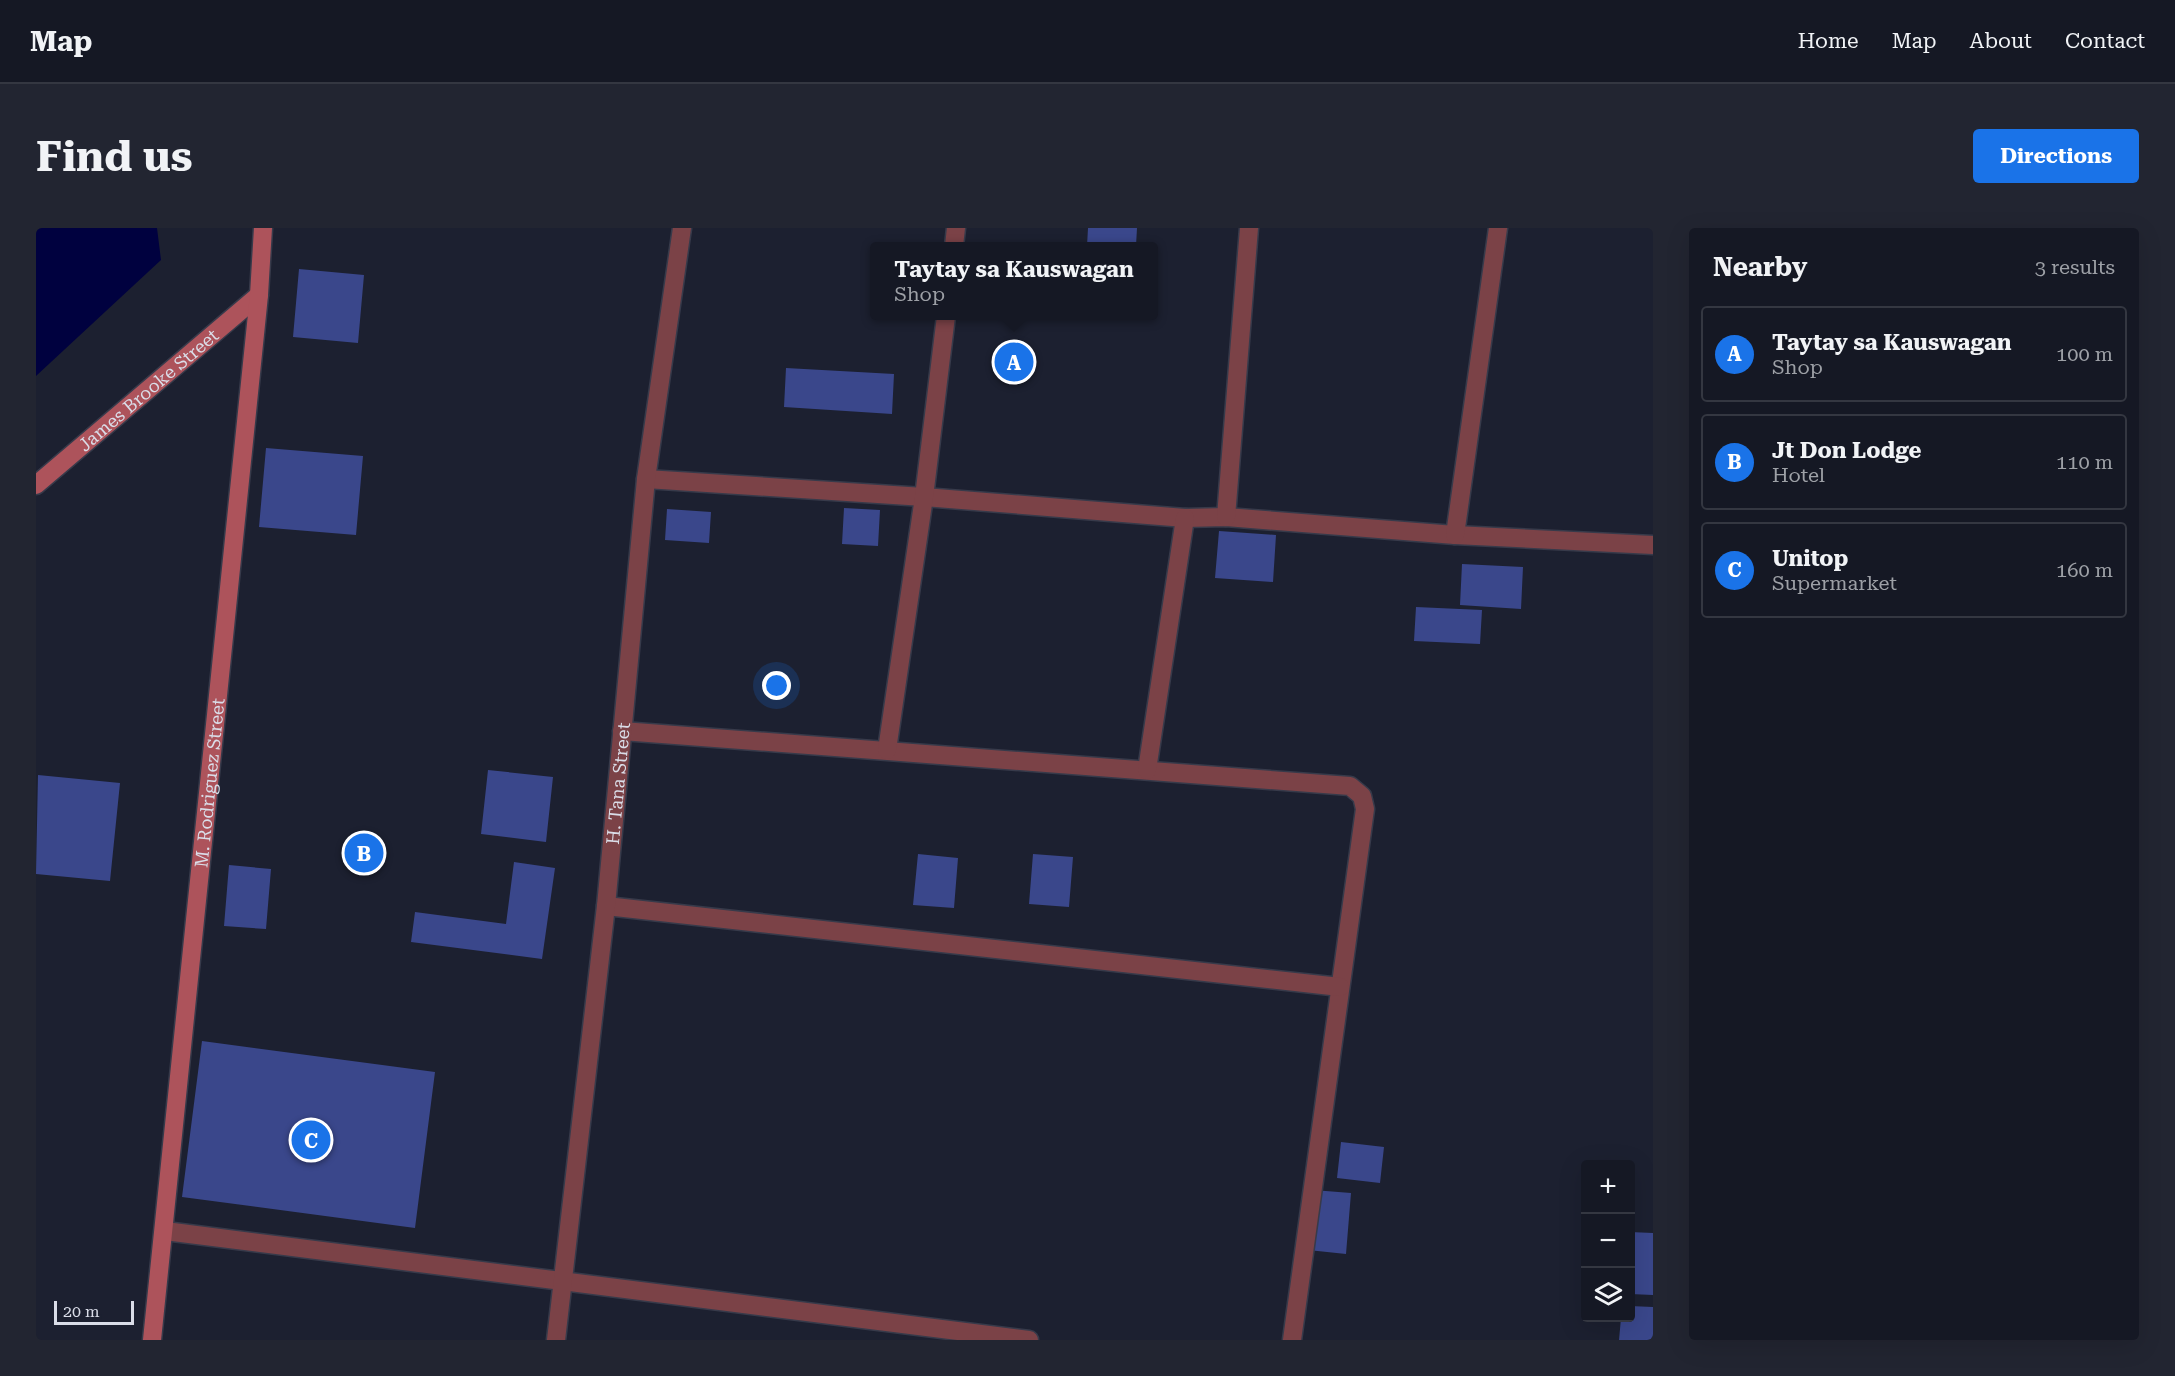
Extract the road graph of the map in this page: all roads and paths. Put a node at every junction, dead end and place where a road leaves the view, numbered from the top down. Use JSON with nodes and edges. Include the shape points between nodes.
{"nodes":[{"id":1,"x":264,"y":228,"type":"edge"},
{"id":2,"x":682,"y":228,"type":"edge"},
{"id":3,"x":1249,"y":228,"type":"edge"},
{"id":4,"x":1498,"y":228,"type":"edge"},
{"id":5,"x":259,"y":295,"type":"junction"},
{"id":6,"x":945,"y":320,"type":"edge"},
{"id":7,"x":646,"y":479,"type":"junction"},
{"id":8,"x":36,"y":485,"type":"edge"},
{"id":9,"x":924,"y":497,"type":"junction"},
{"id":10,"x":1226,"y":517,"type":"junction"},
{"id":11,"x":1185,"y":518,"type":"junction"},
{"id":12,"x":1455,"y":535,"type":"junction"},
{"id":13,"x":1653,"y":545,"type":"edge"},
{"id":14,"x":622,"y":731,"type":"junction"},
{"id":15,"x":887,"y":750,"type":"junction"},
{"id":16,"x":1147,"y":770,"type":"junction"},
{"id":17,"x":606,"y":906,"type":"junction"},
{"id":18,"x":1340,"y":987,"type":"junction"},
{"id":19,"x":165,"y":1231,"type":"junction"},
{"id":20,"x":562,"y":1281,"type":"junction"},
{"id":21,"x":152,"y":1340,"type":"edge"},
{"id":22,"x":556,"y":1340,"type":"edge"},
{"id":23,"x":1029,"y":1340,"type":"edge"},
{"id":24,"x":1292,"y":1340,"type":"edge"}],
"edges":[{"from":1,"to":5,"type":"street","name":"M. Rodriguez Street"},
{"from":2,"to":7,"type":"street","name":"H. Tana Street"},
{"from":3,"to":10,"type":"street"},
{"from":4,"to":12,"type":"street"},
{"from":5,"to":8,"type":"street","name":"James Brooke Street"},
{"from":5,"to":19,"type":"street","name":"M. Rodriguez Street"},
{"from":6,"to":9,"type":"street"},
{"from":7,"to":9,"type":"street"},
{"from":7,"to":14,"type":"street","name":"H. Tana Street"},
{"from":9,"to":11,"type":"street"},
{"from":9,"to":15,"type":"street"},
{"from":10,"to":11,"type":"street"},
{"from":10,"to":12,"type":"street"},
{"from":11,"to":16,"type":"street"},
{"from":12,"to":13,"type":"street"},
{"from":14,"to":15,"type":"street"},
{"from":14,"to":17,"type":"street","name":"H. Tana Street"},
{"from":15,"to":16,"type":"street"},
{"from":16,"to":18,"type":"street","via":[[1350,786],[1362,796],[1365,809]]},
{"from":17,"to":18,"type":"street"},
{"from":17,"to":20,"type":"street","name":"H. Tana Street"},
{"from":18,"to":24,"type":"street"},
{"from":19,"to":20,"type":"street"},
{"from":19,"to":21,"type":"street","name":"M. Rodriguez Street"},
{"from":20,"to":22,"type":"street","name":"H. Tana Street"},
{"from":20,"to":23,"type":"street"}]}
